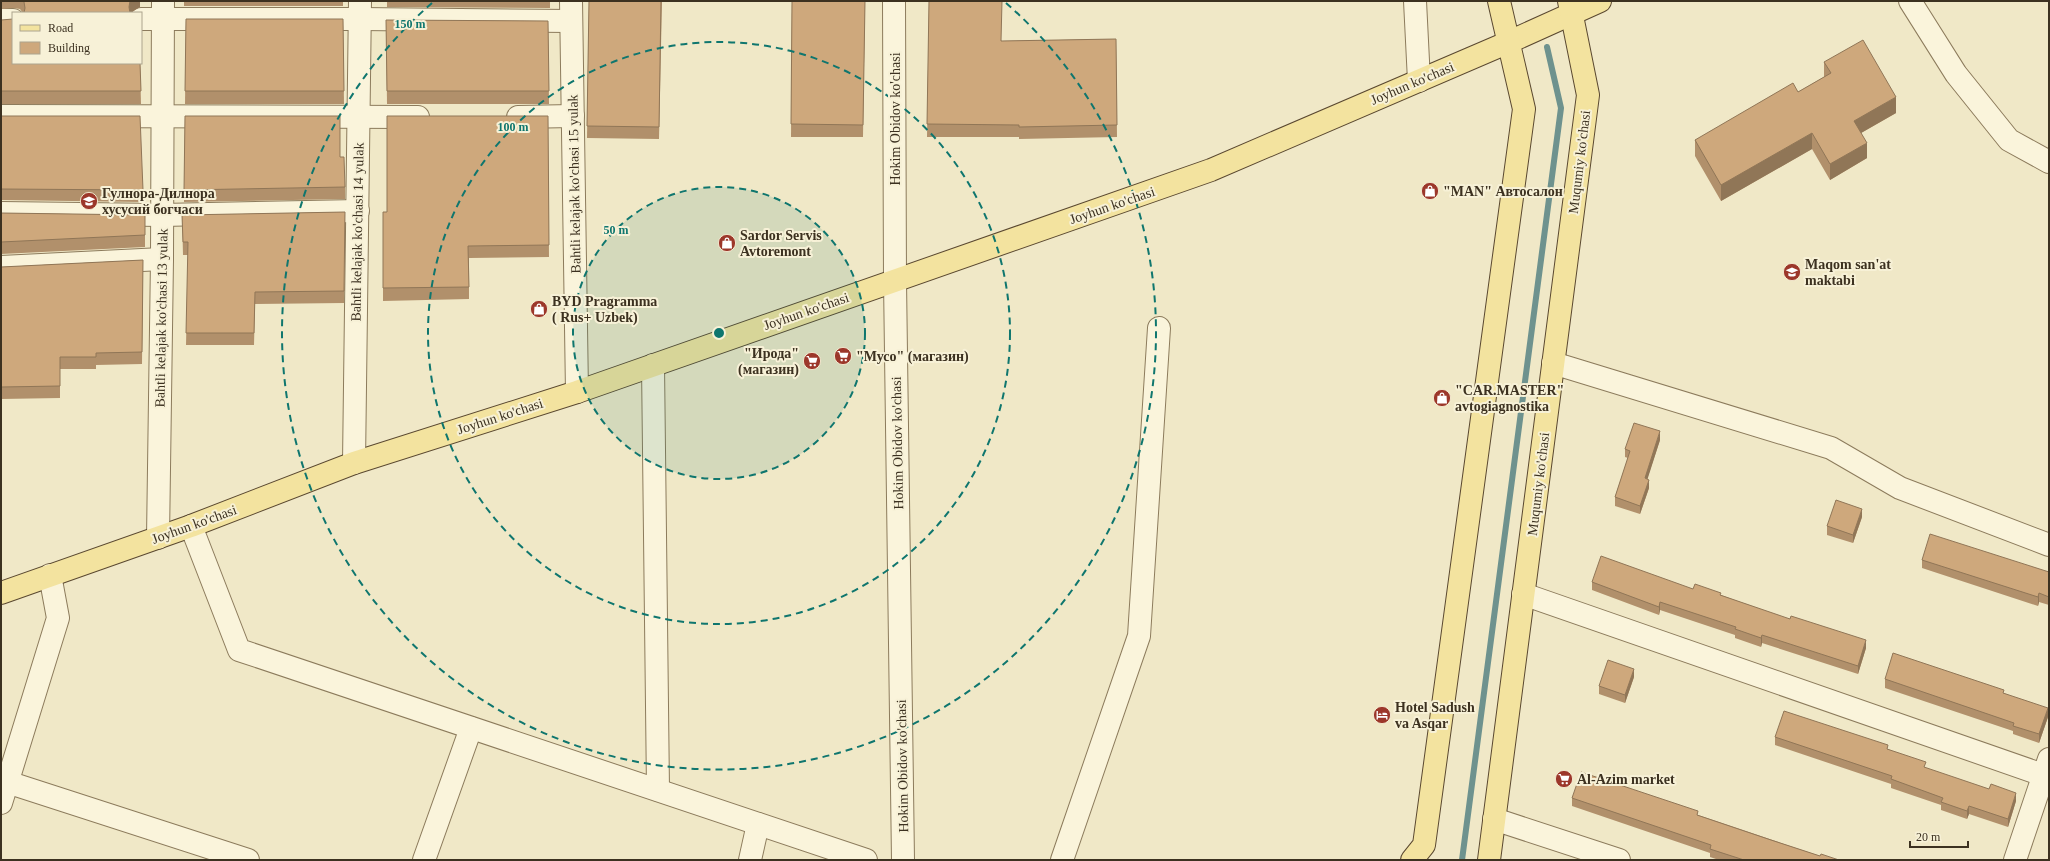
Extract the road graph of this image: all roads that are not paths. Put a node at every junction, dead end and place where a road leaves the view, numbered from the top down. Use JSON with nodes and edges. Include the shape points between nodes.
{"nodes":[{"id":1,"x":894,"y":1,"type":"edge"},
{"id":2,"x":1415,"y":1,"type":"edge"},
{"id":3,"x":1499,"y":1,"type":"edge"},
{"id":4,"x":1600,"y":1,"type":"edge"},
{"id":5,"x":1910,"y":1,"type":"edge"},
{"id":6,"x":1571,"y":7,"type":"edge"},
{"id":7,"x":163,"y":10,"type":"edge"},
{"id":8,"x":360,"y":10,"type":"edge"},
{"id":9,"x":571,"y":11,"type":"edge"},
{"id":10,"x":142,"y":19,"type":"edge"},
{"id":11,"x":1,"y":20,"type":"edge"},
{"id":12,"x":12,"y":20,"type":"edge"},
{"id":13,"x":1509,"y":42,"type":"junction"},
{"id":14,"x":1419,"y":81,"type":"junction"},
{"id":15,"x":162,"y":115,"type":"junction"},
{"id":16,"x":1,"y":116,"type":"edge"},
{"id":17,"x":573,"y":116,"type":"junction"},
{"id":18,"x":358,"y":117,"type":"junction"},
{"id":19,"x":438,"y":117,"type":"edge"},
{"id":20,"x":502,"y":117,"type":"edge"},
{"id":21,"x":2049,"y":162,"type":"edge"},
{"id":22,"x":358,"y":211,"type":"junction"},
{"id":23,"x":1,"y":213,"type":"edge"},
{"id":24,"x":162,"y":215,"type":"junction"},
{"id":25,"x":162,"y":259,"type":"junction"},
{"id":26,"x":1,"y":267,"type":"edge"},
{"id":27,"x":895,"y":281,"type":"junction"},
{"id":28,"x":1159,"y":328,"type":"dead end"},
{"id":29,"x":1553,"y":363,"type":"junction"},
{"id":30,"x":653,"y":365,"type":"junction"},
{"id":31,"x":577,"y":392,"type":"junction"},
{"id":32,"x":354,"y":463,"type":"junction"},
{"id":33,"x":191,"y":526,"type":"junction"},
{"id":34,"x":158,"y":538,"type":"junction"},
{"id":35,"x":2049,"y":544,"type":"edge"},
{"id":36,"x":50,"y":576,"type":"junction"},
{"id":37,"x":1,"y":593,"type":"edge"},
{"id":38,"x":1523,"y":594,"type":"junction"},
{"id":39,"x":471,"y":728,"type":"junction"},
{"id":40,"x":2047,"y":771,"type":"edge"},
{"id":41,"x":8,"y":782,"type":"junction"},
{"id":42,"x":658,"y":790,"type":"junction"},
{"id":43,"x":1,"y":802,"type":"edge"},
{"id":44,"x":1494,"y":819,"type":"junction"},
{"id":45,"x":758,"y":824,"type":"junction"},
{"id":46,"x":248,"y":860,"type":"edge"},
{"id":47,"x":424,"y":860,"type":"edge"},
{"id":48,"x":750,"y":860,"type":"edge"},
{"id":49,"x":866,"y":860,"type":"edge"},
{"id":50,"x":903,"y":860,"type":"edge"},
{"id":51,"x":1062,"y":860,"type":"edge"},
{"id":52,"x":1412,"y":860,"type":"edge"},
{"id":53,"x":1489,"y":860,"type":"edge"},
{"id":54,"x":1619,"y":860,"type":"edge"},
{"id":55,"x":2015,"y":860,"type":"edge"}],
"edges":[{"from":1,"to":27,"type":"street","name":"Hokim Obidov ko'chasi"},
{"from":2,"to":14,"type":"street"},
{"from":3,"to":13,"type":"main road"},
{"from":4,"to":6,"type":"main road","name":"Joyhun ko'chasi"},
{"from":5,"to":21,"type":"street","via":[[1956,74],[2009,140]]},
{"from":6,"to":13,"type":"main road","name":"Joyhun ko'chasi"},
{"from":6,"to":29,"type":"main road","name":"Muqumiy ko'chasi","via":[[1588,95]]},
{"from":7,"to":8,"type":"street"},
{"from":7,"to":10,"type":"street"},
{"from":7,"to":15,"type":"street","name":"Bahtli kelajak ko'chasi 13 yulak"},
{"from":8,"to":9,"type":"street"},
{"from":8,"to":18,"type":"street","name":"Bahtli kelajak ko'chasi 14 yulak"},
{"from":9,"to":17,"type":"street","name":"Bahtli kelajak ko'chasi 15 yulak"},
{"from":11,"to":12,"type":"street"},
{"from":13,"to":14,"type":"main road","name":"Joyhun ko'chasi"},
{"from":13,"to":52,"type":"main road","via":[[1524,109],[1424,845]]},
{"from":14,"to":27,"type":"main road","name":"Joyhun ko'chasi","via":[[1211,170]]},
{"from":15,"to":16,"type":"street"},
{"from":15,"to":18,"type":"street"},
{"from":15,"to":24,"type":"street","name":"Bahtli kelajak ko'chasi 13 yulak"},
{"from":17,"to":20,"type":"street"},
{"from":17,"to":31,"type":"street","name":"Bahtli kelajak ko'chasi 15 yulak"},
{"from":18,"to":19,"type":"street"},
{"from":18,"to":22,"type":"street","name":"Bahtli kelajak ko'chasi 14 yulak"},
{"from":22,"to":24,"type":"street"},
{"from":22,"to":32,"type":"street","name":"Bahtli kelajak ko'chasi 14 yulak"},
{"from":23,"to":24,"type":"street"},
{"from":24,"to":25,"type":"street","name":"Bahtli kelajak ko'chasi 13 yulak"},
{"from":25,"to":26,"type":"street"},
{"from":25,"to":34,"type":"street","name":"Bahtli kelajak ko'chasi 13 yulak"},
{"from":27,"to":30,"type":"main road","name":"Joyhun ko'chasi"},
{"from":27,"to":50,"type":"street","name":"Hokim Obidov ko'chasi"},
{"from":28,"to":51,"type":"street","via":[[1139,636]]},
{"from":29,"to":35,"type":"street","via":[[1831,448],[1900,488]]},
{"from":29,"to":38,"type":"main road","name":"Muqumiy ko'chasi"},
{"from":30,"to":31,"type":"main road","name":"Joyhun ko'chasi"},
{"from":30,"to":42,"type":"street"},
{"from":31,"to":32,"type":"main road","name":"Joyhun ko'chasi"},
{"from":32,"to":33,"type":"main road","name":"Joyhun ko'chasi"},
{"from":33,"to":34,"type":"main road","name":"Joyhun ko'chasi"},
{"from":33,"to":39,"type":"street","via":[[239,650]]},
{"from":34,"to":36,"type":"main road","name":"Joyhun ko'chasi"},
{"from":36,"to":37,"type":"main road","name":"Joyhun ko'chasi"},
{"from":36,"to":41,"type":"street","via":[[58,618]]},
{"from":38,"to":40,"type":"street"},
{"from":38,"to":44,"type":"main road","name":"Muqumiy ko'chasi"},
{"from":39,"to":42,"type":"street"},
{"from":39,"to":47,"type":"street"},
{"from":40,"to":55,"type":"street"},
{"from":41,"to":43,"type":"street"},
{"from":41,"to":46,"type":"street"},
{"from":42,"to":45,"type":"street"},
{"from":44,"to":53,"type":"main road","name":"Muqumiy ko'chasi"},
{"from":44,"to":54,"type":"street"},
{"from":45,"to":48,"type":"street"},
{"from":45,"to":49,"type":"street"}]}
